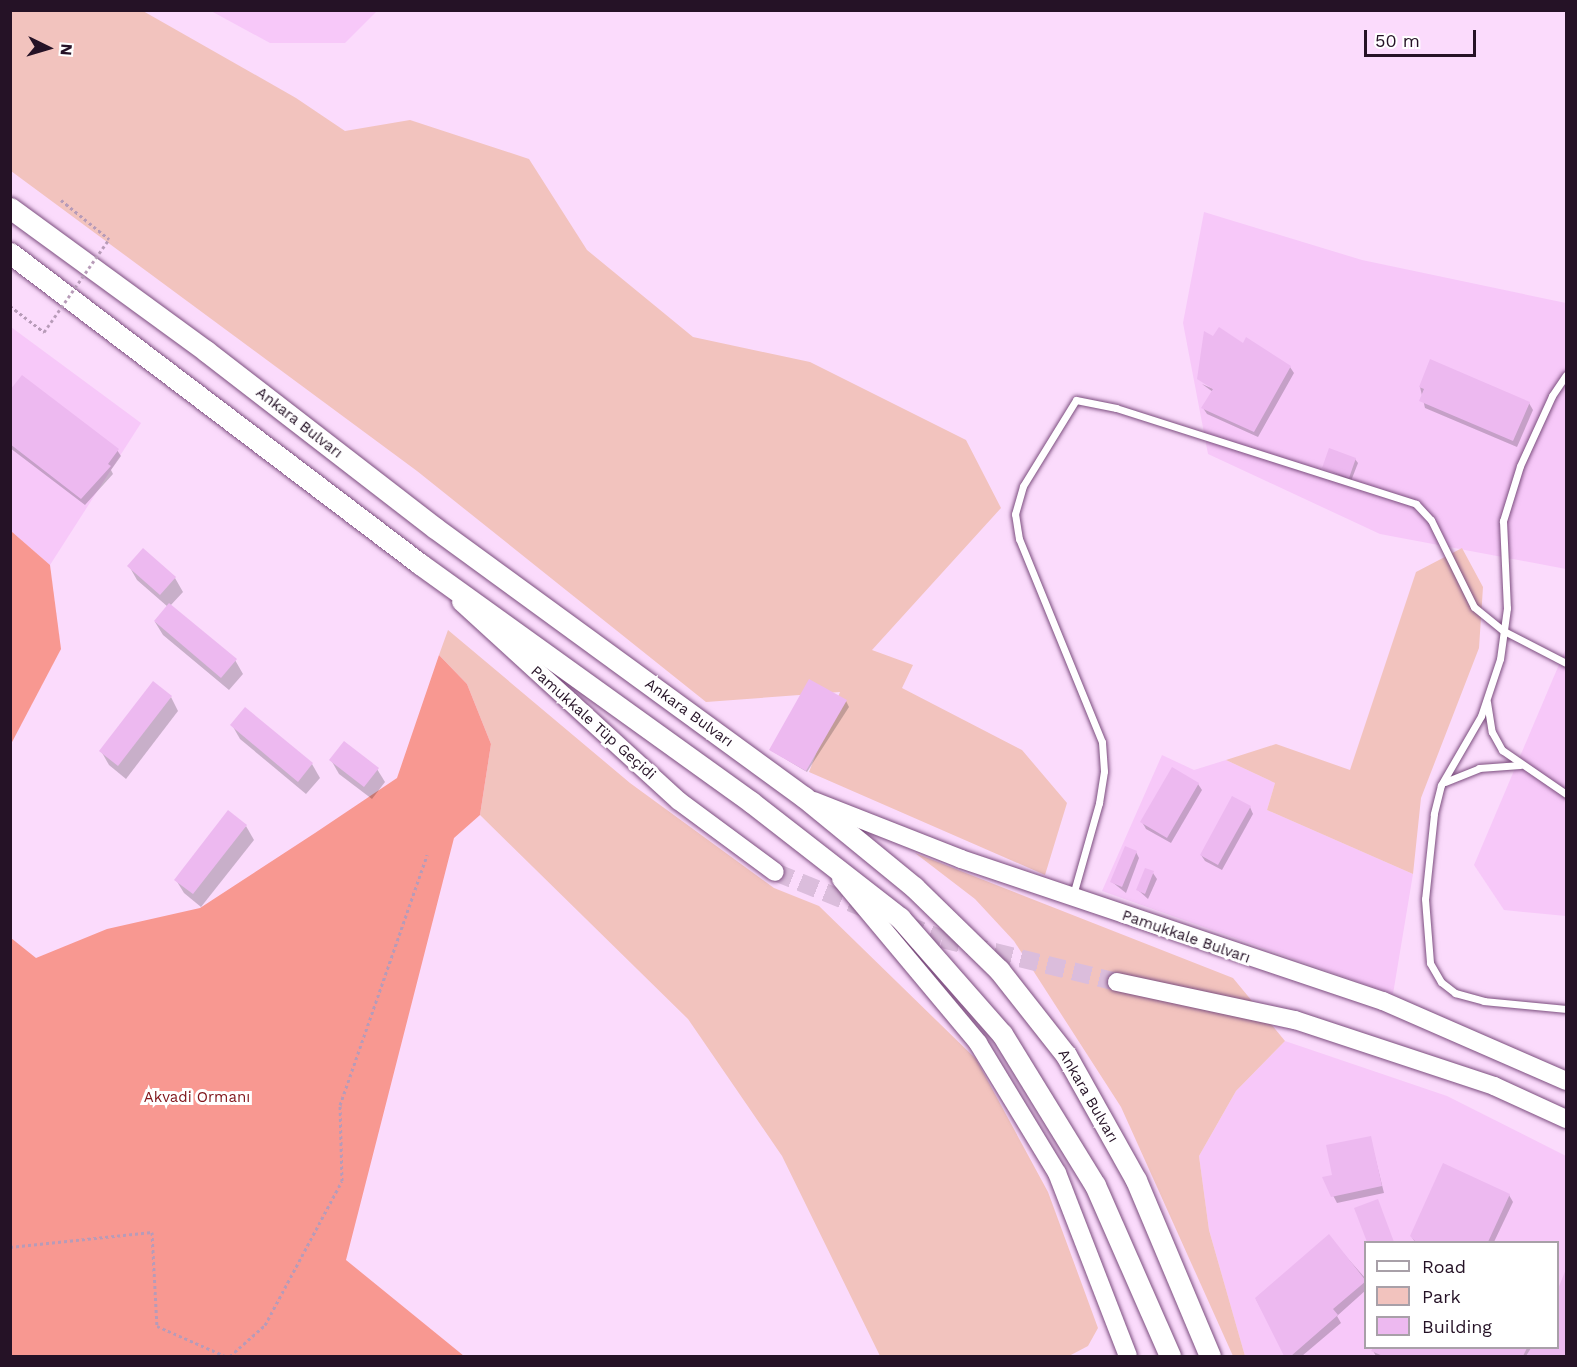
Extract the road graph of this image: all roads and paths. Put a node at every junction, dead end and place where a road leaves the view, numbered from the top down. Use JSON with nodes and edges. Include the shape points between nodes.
{"nodes":[{"id":1,"x":61,"y":200,"type":"dead end"},
{"id":2,"x":10,"y":208,"type":"edge"},
{"id":3,"x":10,"y":253,"type":"edge"},
{"id":4,"x":10,"y":306,"type":"edge"},
{"id":5,"x":1566,"y":375,"type":"edge"},
{"id":6,"x":420,"y":564,"type":"junction"},
{"id":7,"x":1504,"y":631,"type":"junction"},
{"id":8,"x":1566,"y":663,"type":"edge"},
{"id":9,"x":1487,"y":698,"type":"junction"},
{"id":10,"x":1520,"y":765,"type":"junction"},
{"id":11,"x":1441,"y":785,"type":"junction"},
{"id":12,"x":1566,"y":794,"type":"edge"},
{"id":13,"x":804,"y":797,"type":"junction"},
{"id":14,"x":821,"y":854,"type":"junction"},
{"id":15,"x":427,"y":855,"type":"dead end"},
{"id":16,"x":775,"y":872,"type":"tunnel mouth"},
{"id":17,"x":1072,"y":897,"type":"junction"},
{"id":18,"x":1117,"y":982,"type":"tunnel mouth"},
{"id":19,"x":1566,"y":1009,"type":"edge"},
{"id":20,"x":1566,"y":1081,"type":"edge"},
{"id":21,"x":1566,"y":1119,"type":"edge"},
{"id":22,"x":10,"y":1247,"type":"edge"},
{"id":23,"x":1123,"y":1355,"type":"edge"},
{"id":24,"x":225,"y":1356,"type":"edge"},
{"id":25,"x":230,"y":1356,"type":"edge"},
{"id":26,"x":1170,"y":1356,"type":"edge"},
{"id":27,"x":1210,"y":1356,"type":"edge"}],
"edges":[{"from":1,"to":4,"type":"path","bridge":true,"via":[[109,239],[44,332]]},
{"from":2,"to":13,"type":"main road","name":"Ankara Bulvarı","via":[[206,351],[435,528]]},
{"from":3,"to":6,"type":"main road"},
{"from":5,"to":7,"type":"lane","via":[[1552,396],[1520,466],[1503,521],[1507,559]]},
{"from":6,"to":14,"type":"main road"},
{"from":6,"to":16,"type":"main road","name":"Pamukkale Tüp Geçidi","via":[[679,801]]},
{"from":7,"to":8,"type":"lane"},
{"from":7,"to":9,"type":"lane","via":[[1500,659]]},
{"from":7,"to":17,"type":"lane","via":[[1474,608],[1431,520],[1416,504],[1116,408],[1076,400],[1023,486],[1015,514],[1018,540],[1102,742],[1104,771],[1099,803]]},
{"from":9,"to":10,"type":"lane","via":[[1492,732],[1502,750]]},
{"from":9,"to":11,"type":"lane","via":[[1481,716]]},
{"from":10,"to":11,"type":"lane","via":[[1479,768]]},
{"from":10,"to":12,"type":"lane"},
{"from":11,"to":19,"type":"lane","via":[[1425,898],[1430,963],[1441,982],[1455,993],[1484,1001]]},
{"from":13,"to":17,"type":"main road","name":"Pamukkale Bulvarı"},
{"from":13,"to":27,"type":"main road","name":"Ankara Bulvarı","via":[[914,887],[999,970],[1065,1055],[1136,1180]]},
{"from":14,"to":23,"type":"main road","via":[[978,1043],[1057,1173]]},
{"from":14,"to":26,"type":"main road","via":[[900,918],[1002,1034],[1095,1185]]},
{"from":15,"to":25,"type":"path","via":[[340,1105],[342,1181],[265,1324]]},
{"from":17,"to":20,"type":"main road","name":"Pamukkale Bulvarı","via":[[1383,1001]]},
{"from":18,"to":21,"type":"main road","via":[[1295,1020],[1494,1086]]},
{"from":22,"to":24,"type":"path","via":[[152,1233],[157,1326]]}]}
